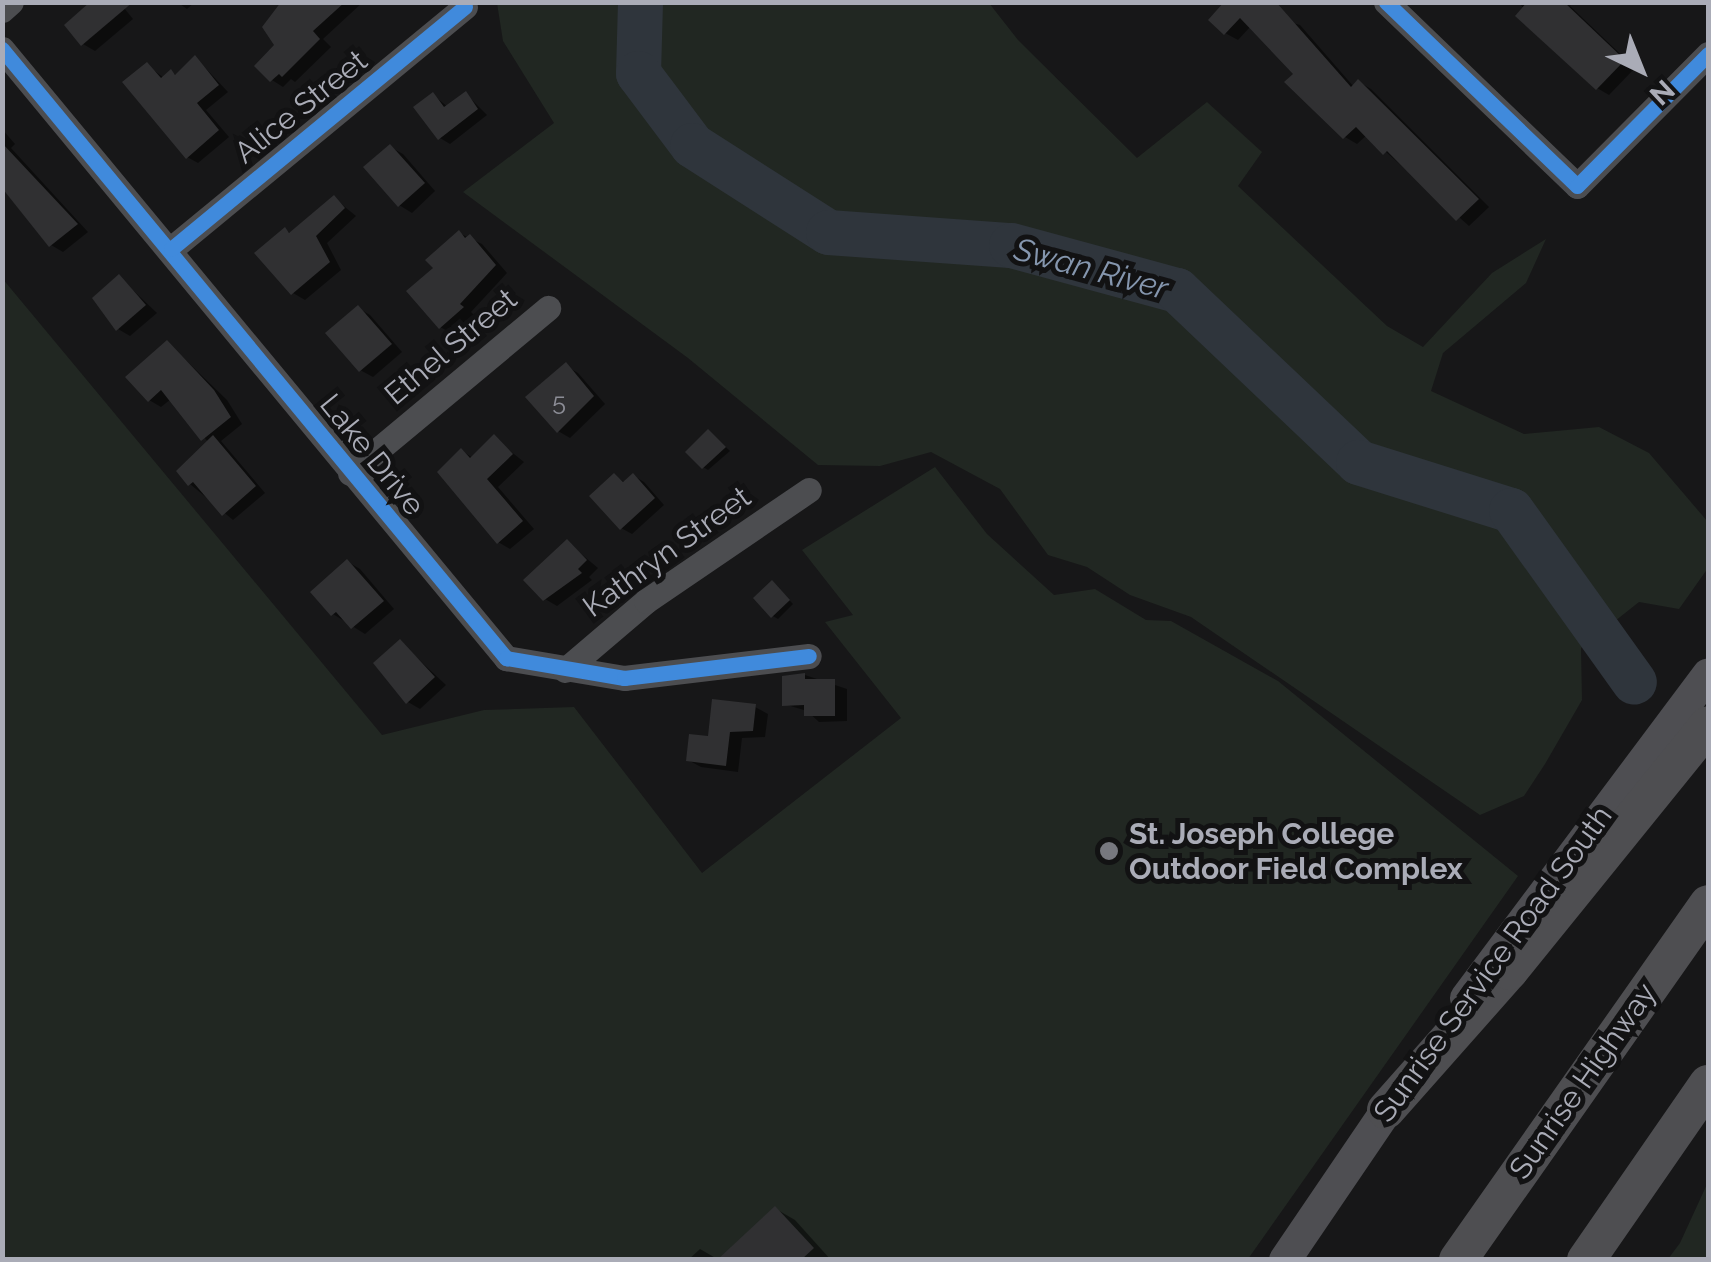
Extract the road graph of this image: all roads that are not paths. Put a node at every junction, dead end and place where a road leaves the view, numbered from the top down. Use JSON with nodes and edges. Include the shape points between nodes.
{"nodes":[{"id":1,"x":11,"y":2,"type":"edge"},
{"id":2,"x":1386,"y":2,"type":"edge"},
{"id":3,"x":465,"y":8,"type":"dead end"},
{"id":4,"x":2,"y":10,"type":"edge"},
{"id":5,"x":2,"y":49,"type":"edge"},
{"id":6,"x":1708,"y":54,"type":"edge"},
{"id":7,"x":171,"y":248,"type":"junction"},
{"id":8,"x":548,"y":308,"type":"dead end"},
{"id":9,"x":350,"y":474,"type":"junction"},
{"id":10,"x":810,"y":490,"type":"dead end"},
{"id":11,"x":809,"y":656,"type":"dead end"},
{"id":12,"x":565,"y":670,"type":"junction"},
{"id":13,"x":1708,"y":674,"type":"edge"},
{"id":14,"x":1708,"y":726,"type":"edge"},
{"id":15,"x":1708,"y":904,"type":"edge"},
{"id":16,"x":1708,"y":1084,"type":"edge"},
{"id":17,"x":1386,"y":1110,"type":"junction"},
{"id":18,"x":1285,"y":1260,"type":"edge"},
{"id":19,"x":1458,"y":1260,"type":"edge"},
{"id":20,"x":1586,"y":1260,"type":"edge"}],
"edges":[{"from":1,"to":4,"type":"street"},
{"from":2,"to":6,"type":"street","via":[[1577,186]]},
{"from":3,"to":7,"type":"street","name":"Alice Street"},
{"from":5,"to":7,"type":"street","name":"Lake Drive"},
{"from":7,"to":9,"type":"street","name":"Lake Drive"},
{"from":8,"to":9,"type":"street","name":"Ethel Street"},
{"from":9,"to":12,"type":"street","name":"Lake Drive","via":[[506,658]]},
{"from":10,"to":12,"type":"street","name":"Kathryn Street","via":[[646,601]]},
{"from":11,"to":12,"type":"street","name":"Lake Drive","via":[[624,678]]},
{"from":13,"to":17,"type":"main road","name":"Sunrise Service Road South"},
{"from":14,"to":17,"type":"highway","via":[[1510,970]]},
{"from":15,"to":19,"type":"highway","name":"Sunrise Highway"},
{"from":16,"to":20,"type":"highway"},
{"from":17,"to":18,"type":"main road","name":"Sunrise Service Road South"}]}
